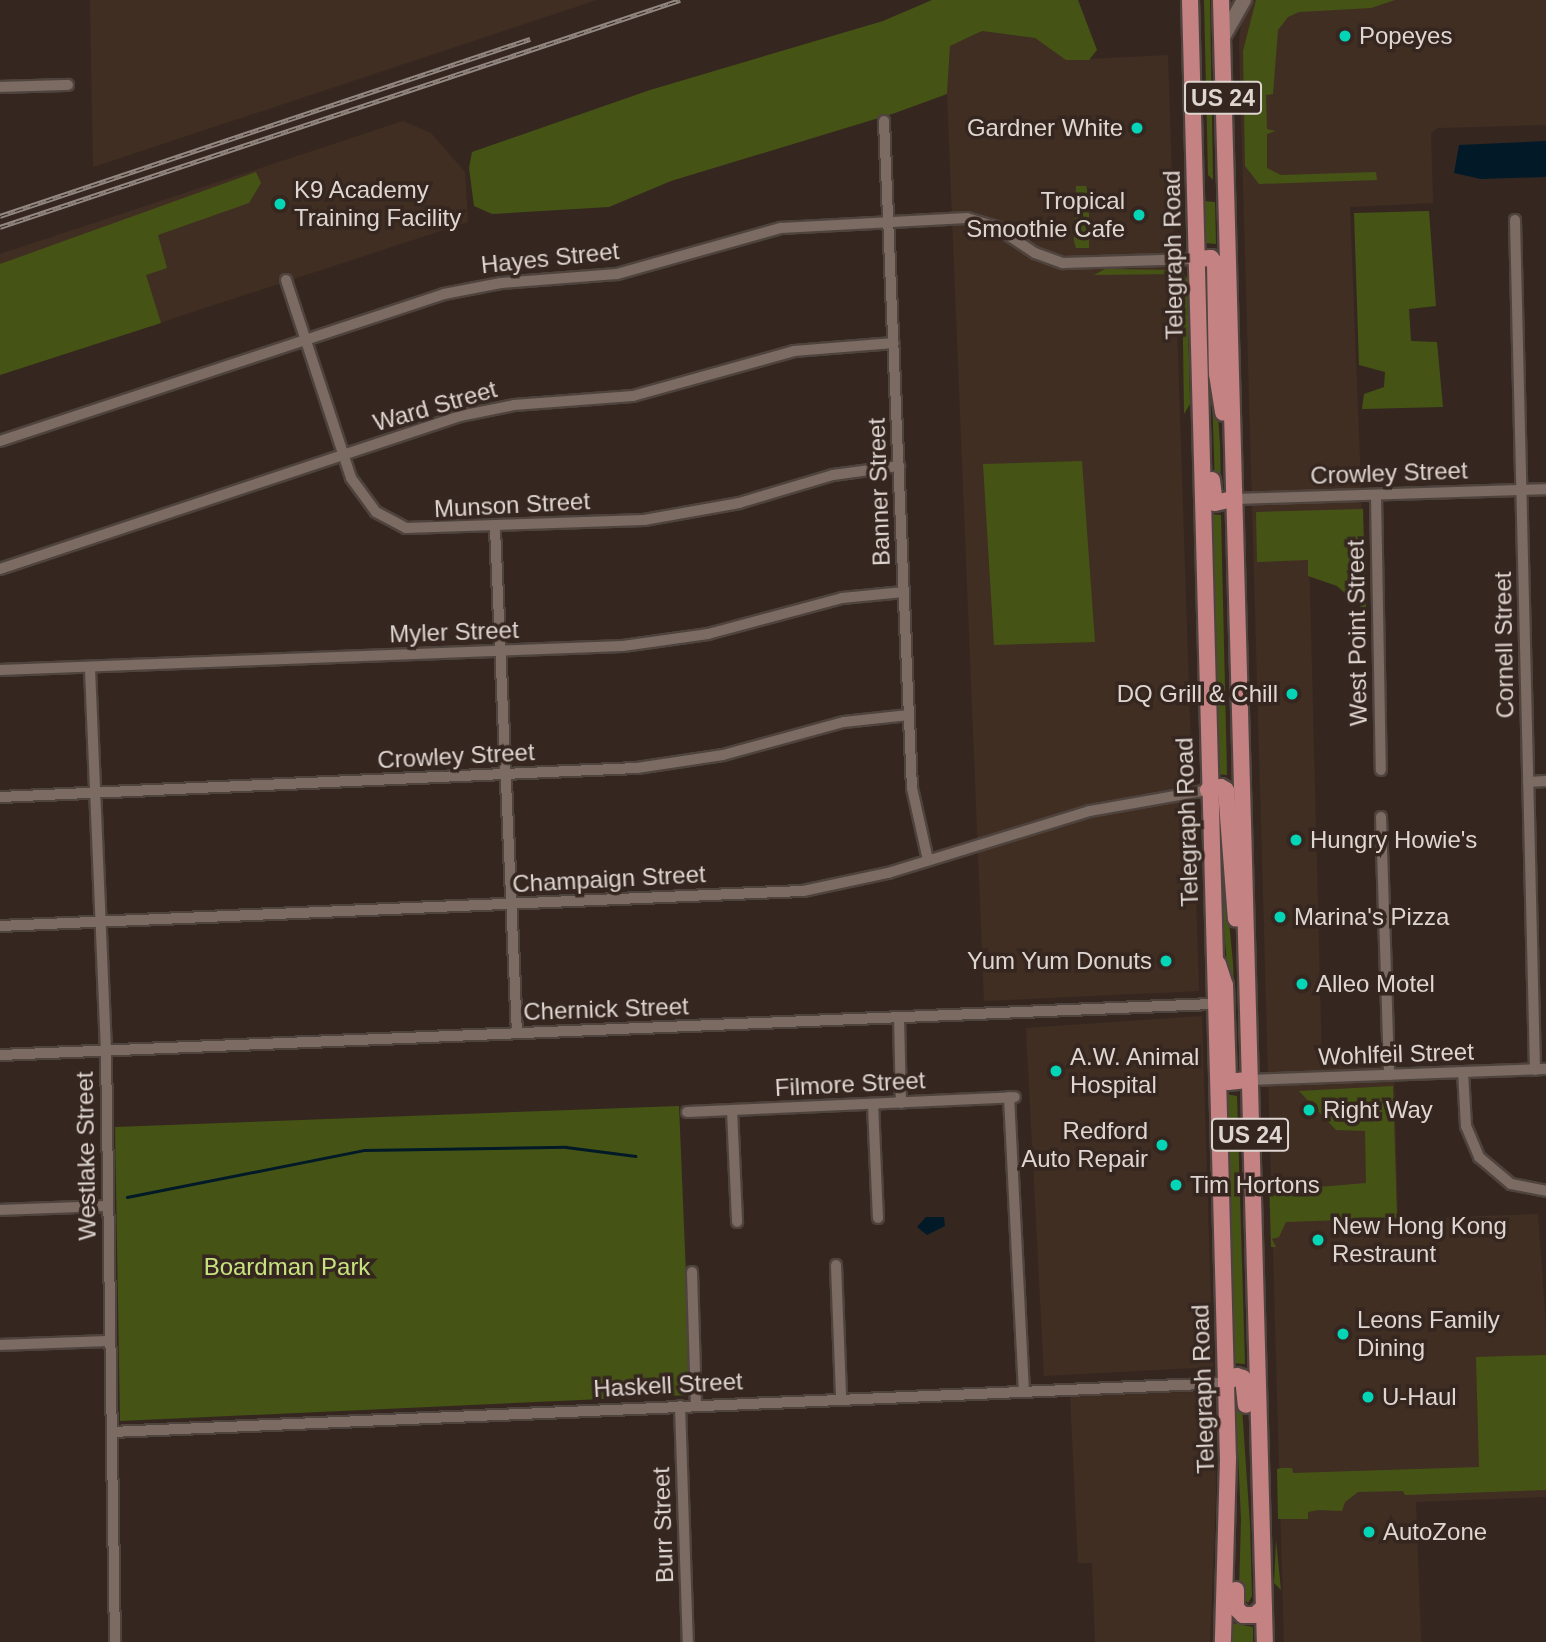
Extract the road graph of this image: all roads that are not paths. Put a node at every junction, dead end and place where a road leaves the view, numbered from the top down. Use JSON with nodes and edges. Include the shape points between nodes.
{"nodes":[{"id":1,"x":1190,"y":0,"type":"edge"},
{"id":2,"x":1221,"y":0,"type":"edge"},
{"id":3,"x":1244,"y":0,"type":"edge"},
{"id":4,"x":1222,"y":39,"type":"junction"},
{"id":5,"x":68,"y":85,"type":"dead end"},
{"id":6,"x":0,"y":87,"type":"edge"},
{"id":7,"x":884,"y":121,"type":"dead end"},
{"id":8,"x":1195,"y":188,"type":"junction"},
{"id":9,"x":1225,"y":196,"type":"junction"},
{"id":10,"x":888,"y":220,"type":"junction"},
{"id":11,"x":1515,"y":220,"type":"dead end"},
{"id":12,"x":1195,"y":259,"type":"junction"},
{"id":13,"x":286,"y":280,"type":"dead end"},
{"id":14,"x":306,"y":339,"type":"junction"},
{"id":15,"x":894,"y":343,"type":"junction"},
{"id":16,"x":1199,"y":385,"type":"junction"},
{"id":17,"x":1231,"y":436,"type":"junction"},
{"id":18,"x":0,"y":441,"type":"edge"},
{"id":19,"x":344,"y":454,"type":"junction"},
{"id":20,"x":899,"y":466,"type":"junction"},
{"id":21,"x":1546,"y":489,"type":"edge"},
{"id":22,"x":1521,"y":490,"type":"junction"},
{"id":23,"x":1376,"y":495,"type":"junction"},
{"id":24,"x":1232,"y":499,"type":"junction"},
{"id":25,"x":495,"y":528,"type":"junction"},
{"id":26,"x":0,"y":569,"type":"edge"},
{"id":27,"x":904,"y":592,"type":"junction"},
{"id":28,"x":501,"y":651,"type":"junction"},
{"id":29,"x":90,"y":669,"type":"junction"},
{"id":30,"x":0,"y":670,"type":"edge"},
{"id":31,"x":909,"y":715,"type":"junction"},
{"id":32,"x":1381,"y":770,"type":"dead end"},
{"id":33,"x":506,"y":775,"type":"junction"},
{"id":34,"x":1546,"y":781,"type":"edge"},
{"id":35,"x":1528,"y":782,"type":"junction"},
{"id":36,"x":1208,"y":790,"type":"junction"},
{"id":37,"x":96,"y":793,"type":"junction"},
{"id":38,"x":0,"y":797,"type":"edge"},
{"id":39,"x":1381,"y":817,"type":"dead end"},
{"id":40,"x":928,"y":860,"type":"junction"},
{"id":41,"x":512,"y":904,"type":"junction"},
{"id":42,"x":100,"y":922,"type":"junction"},
{"id":43,"x":0,"y":926,"type":"edge"},
{"id":44,"x":1243,"y":938,"type":"junction"},
{"id":45,"x":1213,"y":948,"type":"junction"},
{"id":46,"x":1214,"y":1004,"type":"junction"},
{"id":47,"x":899,"y":1017,"type":"junction"},
{"id":48,"x":517,"y":1034,"type":"junction"},
{"id":49,"x":106,"y":1051,"type":"junction"},
{"id":50,"x":0,"y":1055,"type":"edge"},
{"id":51,"x":1541,"y":1070,"type":"edge"},
{"id":52,"x":1463,"y":1072,"type":"junction"},
{"id":53,"x":1389,"y":1075,"type":"junction"},
{"id":54,"x":1247,"y":1080,"type":"junction"},
{"id":55,"x":901,"y":1103,"type":"junction"},
{"id":56,"x":873,"y":1104,"type":"junction"},
{"id":57,"x":732,"y":1110,"type":"junction"},
{"id":58,"x":687,"y":1112,"type":"dead end"},
{"id":59,"x":1546,"y":1191,"type":"edge"},
{"id":60,"x":108,"y":1206,"type":"junction"},
{"id":61,"x":0,"y":1210,"type":"edge"},
{"id":62,"x":878,"y":1218,"type":"dead end"},
{"id":63,"x":737,"y":1222,"type":"dead end"},
{"id":64,"x":836,"y":1265,"type":"dead end"},
{"id":65,"x":692,"y":1272,"type":"dead end"},
{"id":66,"x":110,"y":1341,"type":"junction"},
{"id":67,"x":0,"y":1345,"type":"edge"},
{"id":68,"x":1226,"y":1383,"type":"junction"},
{"id":69,"x":1024,"y":1390,"type":"junction"},
{"id":70,"x":841,"y":1398,"type":"junction"},
{"id":71,"x":696,"y":1405,"type":"junction"},
{"id":72,"x":680,"y":1406,"type":"junction"},
{"id":73,"x":112,"y":1432,"type":"junction"},
{"id":74,"x":1229,"y":1477,"type":"junction"},
{"id":75,"x":1259,"y":1500,"type":"junction"},
{"id":76,"x":1264,"y":1607,"type":"junction"},
{"id":77,"x":115,"y":1642,"type":"edge"},
{"id":78,"x":688,"y":1642,"type":"edge"},
{"id":79,"x":1223,"y":1642,"type":"edge"},
{"id":80,"x":1265,"y":1642,"type":"edge"}],
"edges":[{"from":1,"to":8,"type":"main road","name":"Telegraph Road","number":"US 24"},
{"from":2,"to":4,"type":"main road","number":"US 24"},
{"from":3,"to":4,"type":"street"},
{"from":4,"to":9,"type":"main road","number":"US 24"},
{"from":5,"to":6,"type":"street"},
{"from":7,"to":10,"type":"street","name":"Banner Street"},
{"from":8,"to":9,"type":"main road","via":[[1208,196]]},
{"from":8,"to":12,"type":"main road","name":"Telegraph Road","number":"US 24"},
{"from":9,"to":17,"type":"main road","number":"US 24"},
{"from":10,"to":12,"type":"street","name":"Hayes Street","via":[[976,220],[1035,253],[1063,262]]},
{"from":10,"to":14,"type":"street","name":"Hayes Street","via":[[762,232],[639,269],[590,278],[462,289]]},
{"from":10,"to":15,"type":"street","name":"Banner Street"},
{"from":11,"to":22,"type":"street","name":"Cornell Street"},
{"from":12,"to":16,"type":"main road","name":"Telegraph Road","number":"US 24"},
{"from":12,"to":17,"type":"main road","via":[[1211,258],[1215,263],[1217,374]]},
{"from":13,"to":14,"type":"street","name":"Munson Street"},
{"from":14,"to":18,"type":"street","name":"Hayes Street"},
{"from":14,"to":19,"type":"street","name":"Munson Street"},
{"from":15,"to":19,"type":"street","name":"Ward Street","via":[[794,351],[633,396],[487,409]]},
{"from":15,"to":20,"type":"street","name":"Banner Street"},
{"from":16,"to":24,"type":"main road","via":[[1211,432],[1213,501]]},
{"from":16,"to":36,"type":"main road","name":"Telegraph Road","number":"US 24"},
{"from":17,"to":24,"type":"main road","number":"US 24"},
{"from":19,"to":25,"type":"street","name":"Munson Street","via":[[362,497],[393,523],[423,531]]},
{"from":19,"to":26,"type":"street","name":"Ward Street"},
{"from":20,"to":25,"type":"street","name":"Munson Street","via":[[832,475],[739,503],[667,517]]},
{"from":20,"to":27,"type":"street","name":"Banner Street"},
{"from":21,"to":22,"type":"street","name":"Crowley Street"},
{"from":22,"to":23,"type":"street","name":"Crowley Street"},
{"from":22,"to":35,"type":"street","name":"Cornell Street"},
{"from":23,"to":24,"type":"street","name":"Crowley Street"},
{"from":23,"to":32,"type":"street","name":"West Point Street"},
{"from":24,"to":44,"type":"main road","number":"US 24"},
{"from":25,"to":28,"type":"street"},
{"from":27,"to":28,"type":"street","name":"Myler Street","via":[[842,598],[671,640]]},
{"from":27,"to":31,"type":"street","name":"Banner Street"},
{"from":28,"to":29,"type":"street","name":"Myler Street"},
{"from":28,"to":33,"type":"street"},
{"from":29,"to":30,"type":"street","name":"Myler Street"},
{"from":29,"to":37,"type":"street","name":"Westlake Street"},
{"from":31,"to":33,"type":"street","name":"Crowley Street","via":[[844,722],[677,763]]},
{"from":31,"to":40,"type":"street","name":"Banner Street","via":[[914,808]]},
{"from":33,"to":37,"type":"street","name":"Crowley Street"},
{"from":33,"to":41,"type":"street"},
{"from":34,"to":35,"type":"street"},
{"from":35,"to":51,"type":"street","name":"Cornell Street"},
{"from":36,"to":40,"type":"street","name":"Champaign Street","via":[[1090,811]]},
{"from":36,"to":44,"type":"main road","via":[[1226,790],[1232,909]]},
{"from":36,"to":45,"type":"main road","name":"Telegraph Road","number":"US 24"},
{"from":37,"to":38,"type":"street","name":"Crowley Street"},
{"from":37,"to":42,"type":"street","name":"Westlake Street"},
{"from":39,"to":53,"type":"street"},
{"from":40,"to":41,"type":"street","name":"Champaign Street","via":[[860,881],[803,891]]},
{"from":41,"to":42,"type":"street","name":"Champaign Street"},
{"from":41,"to":48,"type":"street"},
{"from":42,"to":43,"type":"street","name":"Champaign Street"},
{"from":42,"to":49,"type":"street","name":"Westlake Street"},
{"from":44,"to":54,"type":"main road","number":"US 24"},
{"from":45,"to":46,"type":"main road","name":"Telegraph Road","number":"US 24"},
{"from":45,"to":54,"type":"main road","via":[[1225,985],[1228,1082]]},
{"from":46,"to":47,"type":"street","name":"Chernick Street"},
{"from":46,"to":68,"type":"main road","name":"Telegraph Road","number":"US 24"},
{"from":47,"to":48,"type":"street","name":"Chernick Street"},
{"from":47,"to":55,"type":"street"},
{"from":48,"to":49,"type":"street","name":"Chernick Street"},
{"from":49,"to":50,"type":"street","name":"Chernick Street"},
{"from":49,"to":60,"type":"street","name":"Westlake Street"},
{"from":51,"to":52,"type":"street","name":"Wohlfeil Street"},
{"from":52,"to":53,"type":"street","name":"Wohlfeil Street"},
{"from":52,"to":59,"type":"street","via":[[1466,1126],[1479,1157],[1511,1184]]},
{"from":53,"to":54,"type":"street","name":"Wohlfeil Street"},
{"from":54,"to":75,"type":"main road","number":"US 24"},
{"from":55,"to":56,"type":"street","name":"Filmore Street"},
{"from":55,"to":69,"type":"street","name":"Filmore Street","via":[[1012,1097]]},
{"from":56,"to":57,"type":"street","name":"Filmore Street"},
{"from":56,"to":62,"type":"street"},
{"from":57,"to":58,"type":"street","name":"Filmore Street"},
{"from":57,"to":63,"type":"street"},
{"from":60,"to":61,"type":"street"},
{"from":60,"to":66,"type":"street","name":"Westlake Street"},
{"from":64,"to":70,"type":"street"},
{"from":65,"to":71,"type":"street"},
{"from":66,"to":67,"type":"street"},
{"from":66,"to":73,"type":"street","name":"Westlake Street"},
{"from":68,"to":69,"type":"street","name":"Haskell Street"},
{"from":68,"to":74,"type":"main road","name":"Telegraph Road","number":"US 24"},
{"from":68,"to":75,"type":"main road","via":[[1237,1376],[1244,1382],[1248,1466]]},
{"from":69,"to":70,"type":"street","name":"Haskell Street"},
{"from":70,"to":71,"type":"street","name":"Haskell Street"},
{"from":71,"to":72,"type":"street","name":"Haskell Street"},
{"from":72,"to":73,"type":"street","name":"Haskell Street"},
{"from":72,"to":78,"type":"street","name":"Burr Street"},
{"from":73,"to":77,"type":"street","name":"Westlake Street"},
{"from":74,"to":76,"type":"main road","via":[[1238,1508],[1236,1608],[1250,1615]]},
{"from":74,"to":79,"type":"main road","name":"Telegraph Road","number":"US 24"},
{"from":75,"to":76,"type":"main road","number":"US 24"},
{"from":76,"to":80,"type":"main road","number":"US 24"}]}
